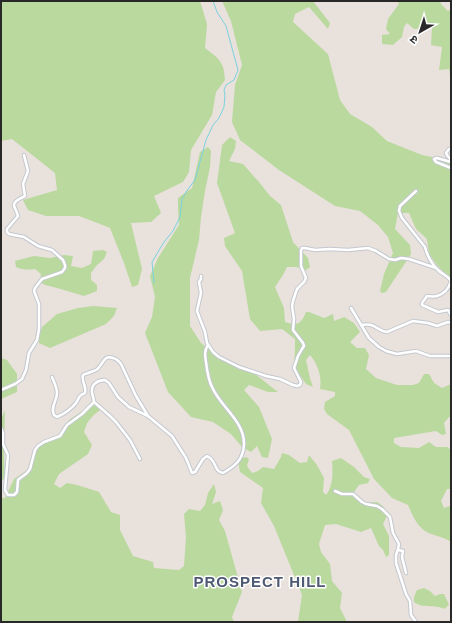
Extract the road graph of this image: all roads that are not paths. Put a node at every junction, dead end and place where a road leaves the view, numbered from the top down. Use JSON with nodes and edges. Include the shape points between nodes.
{"nodes":[{"id":1,"x":451,"y":149,"type":"edge"},
{"id":2,"x":24,"y":155,"type":"dead end"},
{"id":3,"x":451,"y":161,"type":"edge"},
{"id":4,"x":451,"y":168,"type":"edge"},
{"id":5,"x":416,"y":191,"type":"dead end"},
{"id":6,"x":436,"y":268,"type":"junction"},
{"id":7,"x":201,"y":276,"type":"dead end"},
{"id":8,"x":351,"y":308,"type":"dead end"},
{"id":9,"x":451,"y":315,"type":"edge"},
{"id":10,"x":451,"y":323,"type":"edge"},
{"id":11,"x":361,"y":325,"type":"junction"},
{"id":12,"x":208,"y":345,"type":"junction"},
{"id":13,"x":451,"y":356,"type":"edge"},
{"id":14,"x":52,"y":377,"type":"dead end"},
{"id":15,"x":1,"y":390,"type":"edge"},
{"id":16,"x":94,"y":402,"type":"junction"},
{"id":17,"x":148,"y":416,"type":"junction"},
{"id":18,"x":1,"y":428,"type":"edge"},
{"id":19,"x":140,"y":459,"type":"dead end"},
{"id":20,"x":335,"y":491,"type":"dead end"},
{"id":21,"x":398,"y":550,"type":"junction"},
{"id":22,"x":406,"y":573,"type":"dead end"},
{"id":23,"x":416,"y":622,"type":"edge"}],
"edges":[{"from":1,"to":3,"type":"street","via":[[446,153]]},
{"from":2,"to":15,"type":"street","via":[[28,170],[23,184],[25,196],[14,203],[18,216],[7,232],[52,250],[63,260],[65,267],[62,272],[42,280],[35,286],[40,323],[37,340],[29,353],[22,379]]},
{"from":3,"to":4,"type":"street","via":[[434,159]]},
{"from":5,"to":6,"type":"street","via":[[400,206],[399,212]]},
{"from":6,"to":9,"type":"street","via":[[450,279],[450,284],[439,295],[427,296],[422,304],[438,312],[448,310]]},
{"from":6,"to":12,"type":"street","via":[[409,259],[389,259],[368,248],[302,248],[301,266],[306,278],[297,289],[292,306],[293,330],[304,346],[294,368],[301,380],[298,386],[234,365],[215,354]]},
{"from":7,"to":12,"type":"street","via":[[201,296],[197,311]]},
{"from":8,"to":11,"type":"street"},
{"from":10,"to":11,"type":"street","via":[[437,326],[413,321],[387,332],[372,324]]},
{"from":11,"to":13,"type":"street","via":[[369,338],[386,351],[397,354],[416,351],[430,356]]},
{"from":12,"to":17,"type":"street","via":[[205,351],[212,389],[242,431],[243,450],[238,462],[221,473],[212,458],[206,457],[192,473],[174,438]]},
{"from":14,"to":17,"type":"street","via":[[57,392],[53,412],[58,417],[85,394],[83,375],[97,369],[108,357],[117,360]]},
{"from":16,"to":17,"type":"street","via":[[93,386],[105,380],[129,407]]},
{"from":16,"to":18,"type":"street","via":[[68,424],[60,436],[38,446],[30,469],[19,479],[14,495],[6,494],[5,490],[8,455],[2,444]]},
{"from":16,"to":19,"type":"street","via":[[116,422]]},
{"from":20,"to":21,"type":"street","via":[[353,494],[362,502],[377,506],[386,512],[399,544]]},
{"from":21,"to":22,"type":"street","via":[[403,551]]},
{"from":21,"to":23,"type":"street","via":[[396,563],[410,601],[411,614]]}]}
